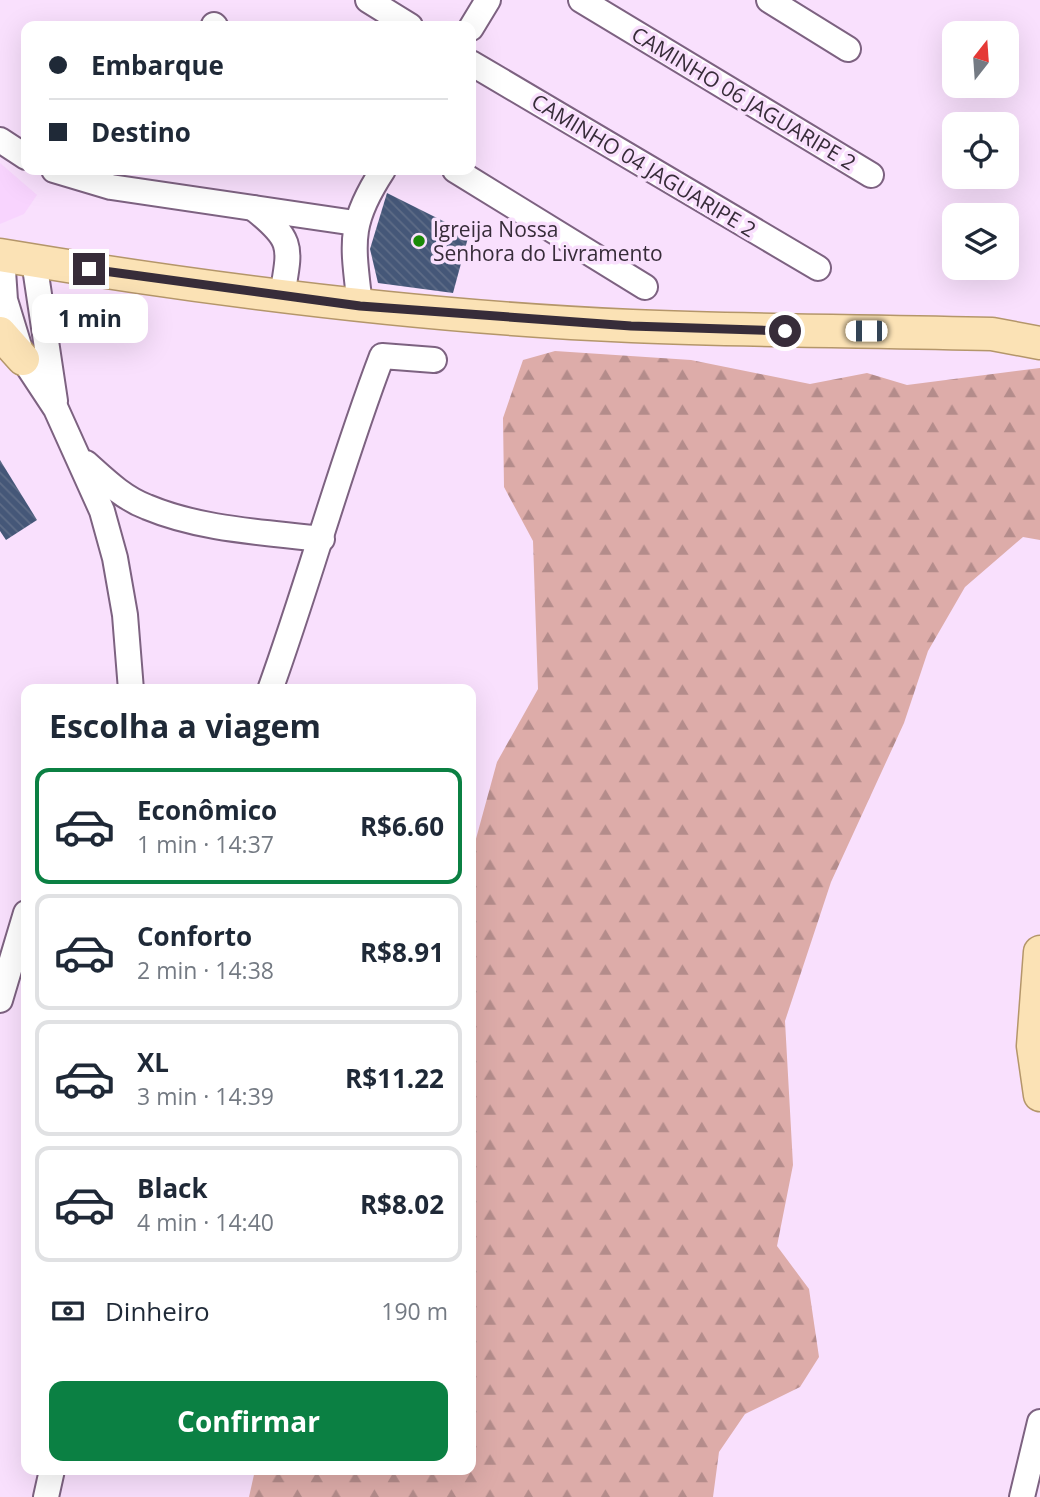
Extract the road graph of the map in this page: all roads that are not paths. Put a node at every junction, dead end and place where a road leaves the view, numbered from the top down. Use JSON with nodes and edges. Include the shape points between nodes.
{"nodes":[{"id":1,"x":368,"y":0,"type":"edge"},
{"id":2,"x":488,"y":0,"type":"edge"},
{"id":3,"x":581,"y":0,"type":"edge"},
{"id":4,"x":769,"y":0,"type":"edge"},
{"id":5,"x":402,"y":21,"type":"edge"},
{"id":6,"x":475,"y":21,"type":"edge"},
{"id":7,"x":848,"y":49,"type":"dead end"},
{"id":8,"x":476,"y":66,"type":"edge"},
{"id":9,"x":0,"y":140,"type":"edge"},
{"id":10,"x":21,"y":154,"type":"edge"},
{"id":11,"x":71,"y":175,"type":"edge"},
{"id":12,"x":380,"y":175,"type":"edge"},
{"id":13,"x":463,"y":175,"type":"edge"},
{"id":14,"x":871,"y":175,"type":"dead end"},
{"id":15,"x":253,"y":207,"type":"junction"},
{"id":16,"x":355,"y":223,"type":"junction"},
{"id":17,"x":289,"y":248,"type":"junction"},
{"id":18,"x":1,"y":255,"type":"edge"},
{"id":19,"x":34,"y":261,"type":"junction"},
{"id":20,"x":818,"y":268,"type":"dead end"},
{"id":21,"x":645,"y":287,"type":"dead end"},
{"id":22,"x":282,"y":296,"type":"junction"},
{"id":23,"x":360,"y":306,"type":"junction"},
{"id":24,"x":0,"y":333,"type":"edge"},
{"id":25,"x":1040,"y":343,"type":"edge"},
{"id":26,"x":23,"y":359,"type":"junction"},
{"id":27,"x":434,"y":360,"type":"dead end"},
{"id":28,"x":56,"y":409,"type":"junction"},
{"id":29,"x":80,"y":458,"type":"junction"},
{"id":30,"x":322,"y":539,"type":"junction"},
{"id":31,"x":131,"y":684,"type":"edge"},
{"id":32,"x":272,"y":684,"type":"edge"},
{"id":33,"x":21,"y":930,"type":"edge"},
{"id":34,"x":1040,"y":952,"type":"edge"},
{"id":35,"x":0,"y":1000,"type":"edge"},
{"id":36,"x":1040,"y":1095,"type":"edge"},
{"id":37,"x":1040,"y":1422,"type":"edge"},
{"id":38,"x":51,"y":1475,"type":"edge"},
{"id":39,"x":46,"y":1497,"type":"edge"},
{"id":40,"x":1022,"y":1497,"type":"edge"}],
"edges":[{"from":1,"to":5,"type":"street"},
{"from":2,"to":6,"type":"street"},
{"from":3,"to":14,"type":"street","name":"CAMINHO 06 JAGUARIPE 2"},
{"from":4,"to":7,"type":"street"},
{"from":8,"to":20,"type":"street","name":"CAMINHO 04 JAGUARIPE 2"},
{"from":9,"to":10,"type":"street"},
{"from":11,"to":15,"type":"street","via":[[111,187]]},
{"from":12,"to":16,"type":"street"},
{"from":13,"to":21,"type":"street"},
{"from":15,"to":16,"type":"street"},
{"from":15,"to":17,"type":"street","via":[[280,232]]},
{"from":16,"to":17,"type":"street","via":[[305,236]]},
{"from":16,"to":23,"type":"street"},
{"from":17,"to":22,"type":"street"},
{"from":18,"to":19,"type":"main road"},
{"from":18,"to":26,"type":"street","via":[[5,300]]},
{"from":19,"to":22,"type":"main road"},
{"from":19,"to":28,"type":"street"},
{"from":22,"to":23,"type":"main road"},
{"from":23,"to":25,"type":"main road","via":[[631,326],[992,334]]},
{"from":24,"to":26,"type":"main road"},
{"from":26,"to":28,"type":"street"},
{"from":27,"to":30,"type":"street","via":[[382,356]]},
{"from":28,"to":29,"type":"street"},
{"from":29,"to":30,"type":"street","via":[[145,507],[184,520]]},
{"from":29,"to":31,"type":"street","via":[[115,558]]},
{"from":30,"to":32,"type":"street"},
{"from":33,"to":35,"type":"street"},
{"from":34,"to":36,"type":"main road","via":[[1033,1046]]},
{"from":37,"to":40,"type":"street"},
{"from":38,"to":39,"type":"street"}]}
